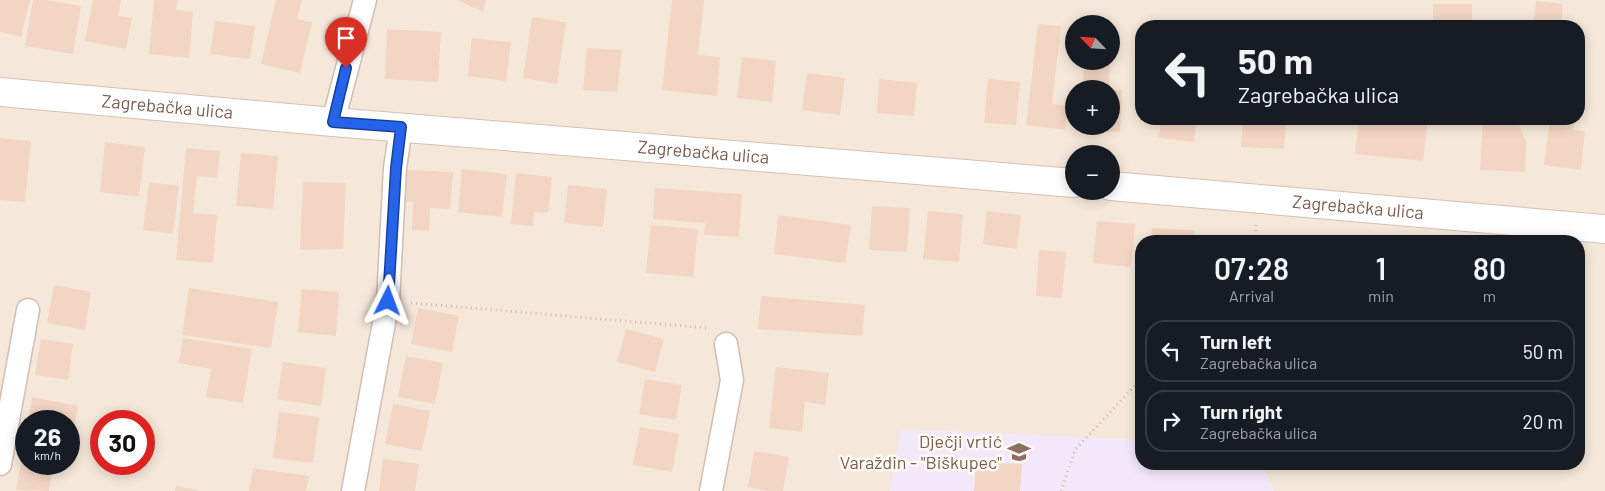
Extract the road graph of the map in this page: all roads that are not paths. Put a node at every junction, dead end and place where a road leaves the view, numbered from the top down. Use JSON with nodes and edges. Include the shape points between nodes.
{"nodes":[{"id":1,"x":364,"y":0,"type":"edge"},
{"id":2,"x":0,"y":92,"type":"edge"},
{"id":3,"x":333,"y":122,"type":"junction"},
{"id":4,"x":401,"y":127,"type":"junction"},
{"id":5,"x":1065,"y":182,"type":"edge"},
{"id":6,"x":1120,"y":187,"type":"edge"},
{"id":7,"x":1605,"y":229,"type":"edge"},
{"id":8,"x":28,"y":310,"type":"dead end"},
{"id":9,"x":726,"y":344,"type":"road end"},
{"id":10,"x":0,"y":464,"type":"edge"},
{"id":11,"x":353,"y":491,"type":"edge"},
{"id":12,"x":711,"y":491,"type":"edge"}],
"edges":[{"from":1,"to":3,"type":"street"},
{"from":2,"to":3,"type":"main road","name":"Zagrebačka ulica"},
{"from":3,"to":4,"type":"main road","name":"Zagrebačka ulica"},
{"from":4,"to":5,"type":"main road","name":"Zagrebačka ulica"},
{"from":4,"to":11,"type":"street","via":[[388,301]]},
{"from":6,"to":7,"type":"main road","name":"Zagrebačka ulica"},
{"from":8,"to":10,"type":"street"},
{"from":9,"to":12,"type":"street","via":[[732,380]]}]}
